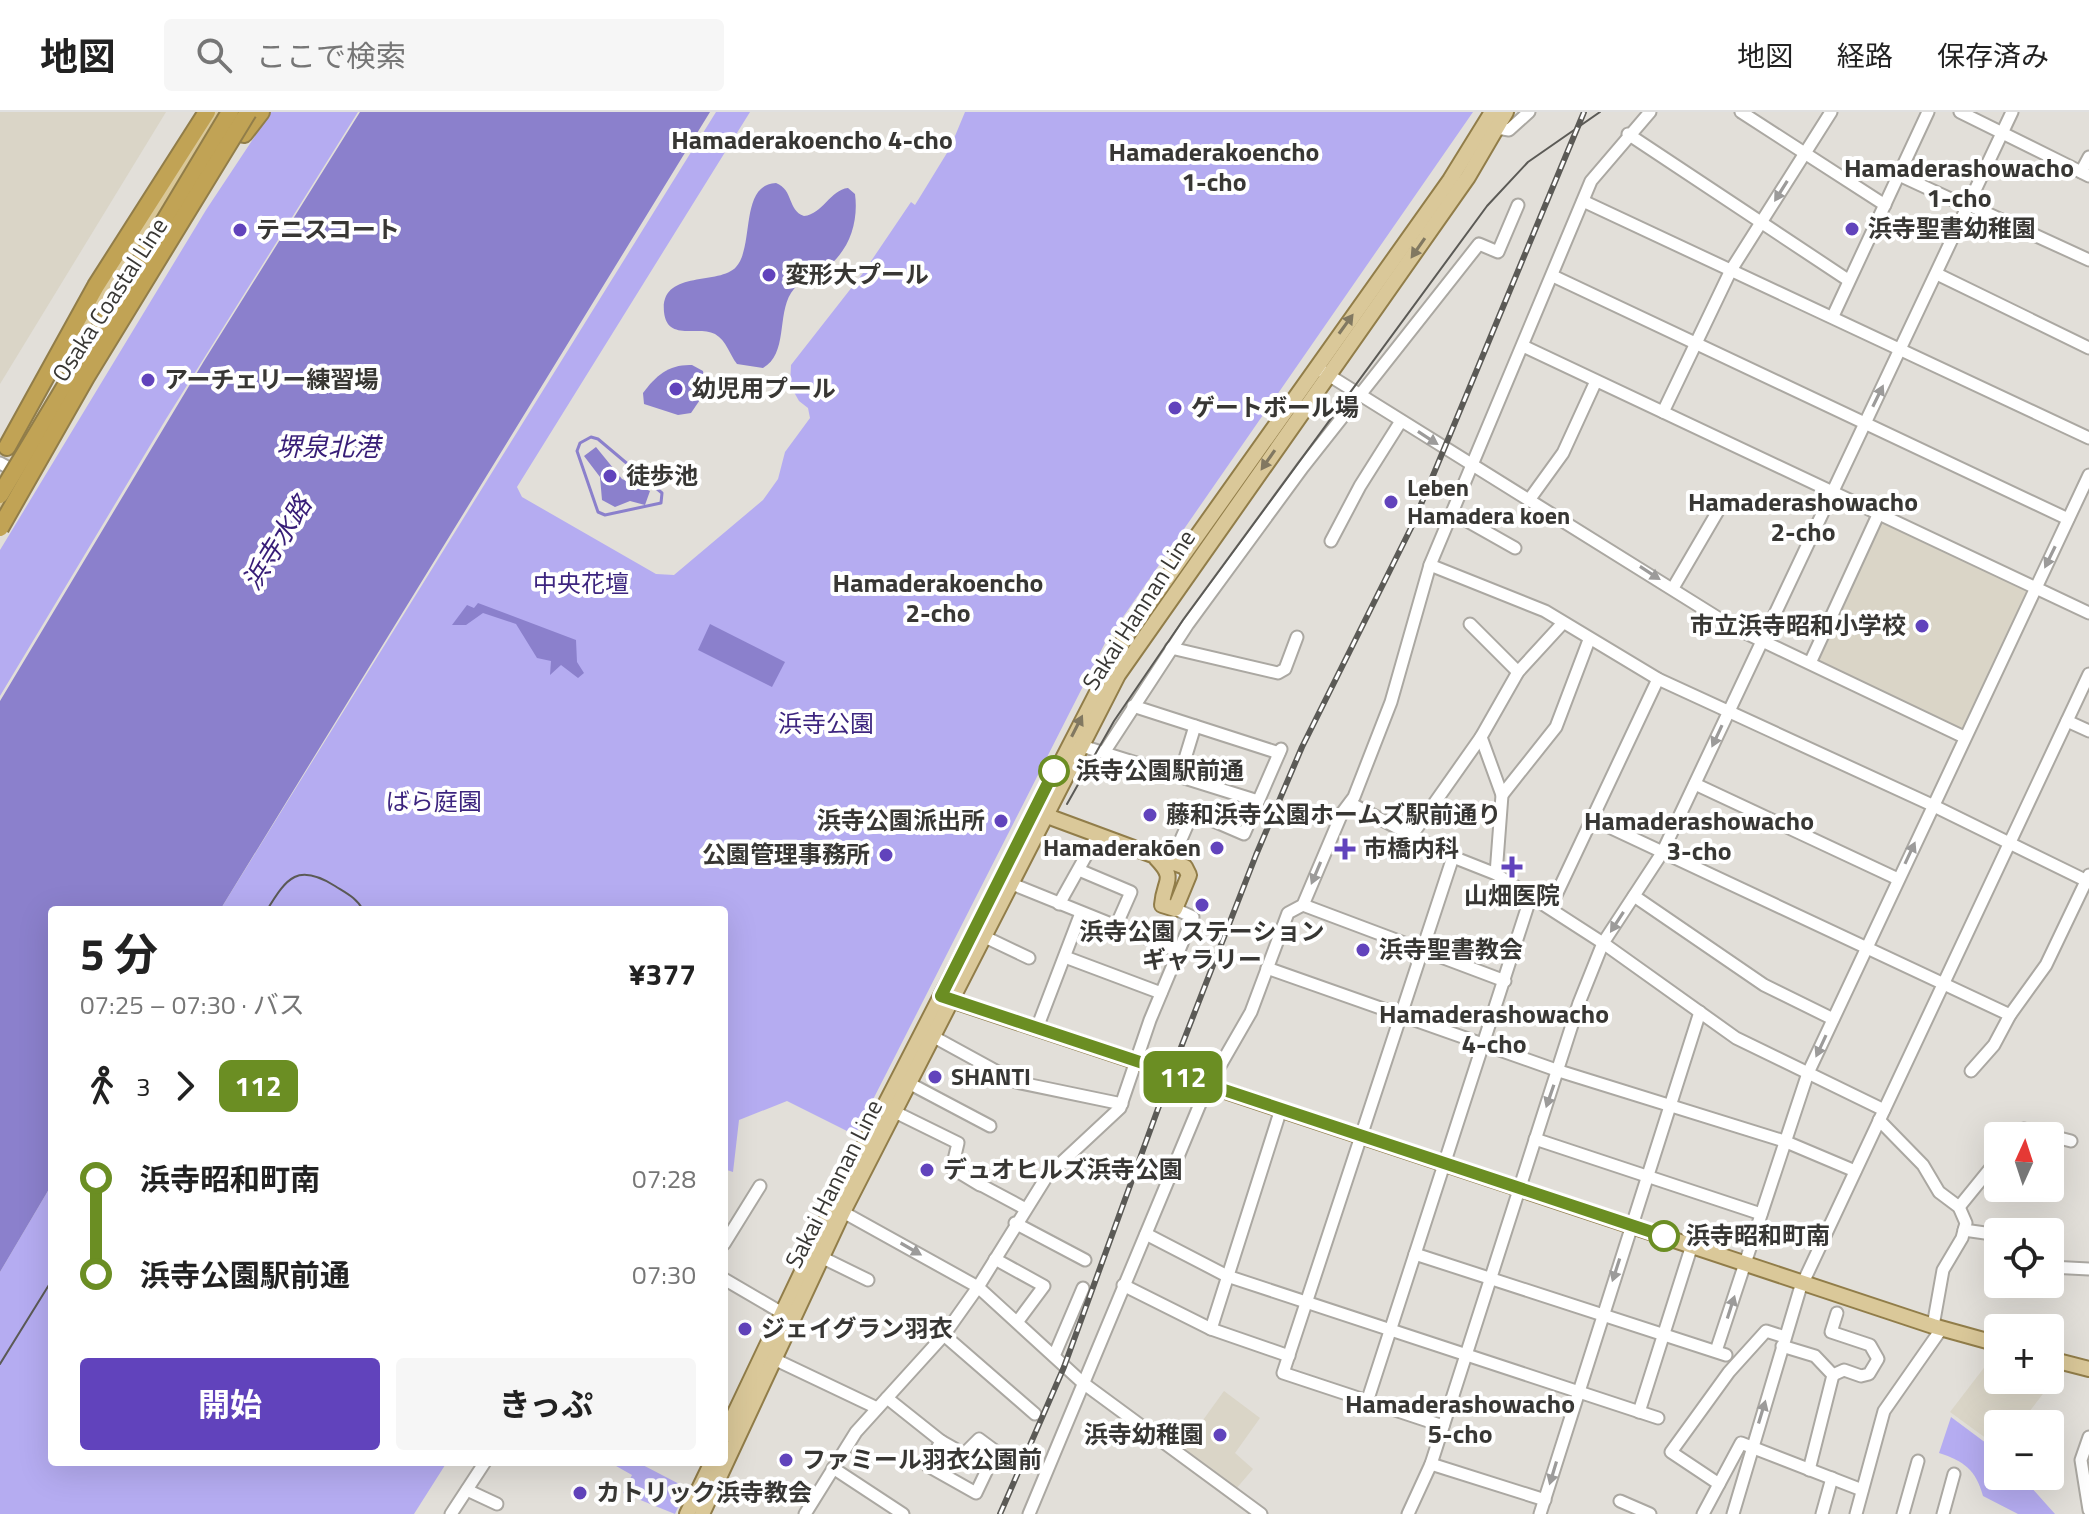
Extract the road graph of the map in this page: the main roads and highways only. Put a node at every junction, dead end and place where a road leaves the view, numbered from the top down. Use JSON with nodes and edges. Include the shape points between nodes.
{"nodes":[{"id":1,"x":207,"y":112,"type":"edge"},
{"id":2,"x":219,"y":112,"type":"edge"},
{"id":3,"x":230,"y":112,"type":"edge"},
{"id":4,"x":248,"y":112,"type":"edge"},
{"id":5,"x":259,"y":112,"type":"edge"},
{"id":6,"x":1492,"y":112,"type":"edge"},
{"id":7,"x":1506,"y":112,"type":"edge"},
{"id":8,"x":244,"y":134,"type":"joint"},
{"id":9,"x":1321,"y":371,"type":"junction"},
{"id":10,"x":8,"y":464,"type":"edge"},
{"id":11,"x":0,"y":493,"type":"edge"},
{"id":12,"x":0,"y":511,"type":"edge"},
{"id":13,"x":0,"y":528,"type":"edge"},
{"id":14,"x":1041,"y":814,"type":"junction"},
{"id":15,"x":1175,"y":909,"type":"road end"},
{"id":16,"x":947,"y":998,"type":"junction"},
{"id":17,"x":904,"y":1080,"type":"junction"},
{"id":18,"x":787,"y":1316,"type":"junction"},
{"id":19,"x":1984,"y":1340,"type":"edge"},
{"id":20,"x":2064,"y":1363,"type":"edge"},
{"id":21,"x":2089,"y":1369,"type":"edge"},
{"id":22,"x":728,"y":1428,"type":"edge"},
{"id":23,"x":728,"y":1458,"type":"edge"},
{"id":24,"x":710,"y":1466,"type":"edge"},
{"id":25,"x":724,"y":1466,"type":"edge"},
{"id":26,"x":687,"y":1514,"type":"edge"},
{"id":27,"x":702,"y":1514,"type":"edge"}],
"edges":[{"from":1,"to":10,"type":"highway","via":[[96,286]]},
{"from":2,"to":10,"type":"main road","name":"Osaka Coastal Line"},
{"from":3,"to":10,"type":"highway","bridge":true},
{"from":4,"to":13,"type":"highway","bridge":true},
{"from":5,"to":8,"type":"highway"},
{"from":9,"to":6,"type":"main road","name":"Sakai Hannan Line","one_way":true},
{"from":7,"to":9,"type":"main road","name":"Sakai Hannan Line","one_way":true,"via":[[1459,189]]},
{"from":8,"to":10,"type":"main road","name":"Osaka Coastal Line"},
{"from":9,"to":14,"type":"main road","name":"Sakai Hannan Line","one_way":true,"via":[[1130,656]]},
{"from":14,"to":9,"type":"main road","name":"Sakai Hannan Line","one_way":true,"via":[[1126,636]]},
{"from":10,"to":11,"type":"highway","bridge":true},
{"from":10,"to":12,"type":"main road","name":"Osaka Coastal Line"},
{"from":14,"to":15,"type":"main road","via":[[1188,869]]},
{"from":14,"to":16,"type":"main road","name":"Sakai Hannan Line"},
{"from":14,"to":16,"type":"main road","name":"Sakai Hannan Line","via":[[985,937]]},
{"from":16,"to":17,"type":"main road","name":"Sakai Hannan Line"},
{"from":16,"to":17,"type":"main road","name":"Sakai Hannan Line","via":[[934,1037]]},
{"from":16,"to":19,"type":"main road"},
{"from":17,"to":18,"type":"main road","name":"Sakai Hannan Line"},
{"from":17,"to":18,"type":"main road","name":"Sakai Hannan Line","via":[[895,1112]]},
{"from":18,"to":22,"type":"main road","name":"Sakai Hannan Line"},
{"from":18,"to":23,"type":"main road","name":"Sakai Hannan Line","via":[[774,1359]]},
{"from":20,"to":21,"type":"main road"},
{"from":24,"to":26,"type":"main road"},
{"from":25,"to":27,"type":"main road","name":"Sakai Hannan Line"}]}
